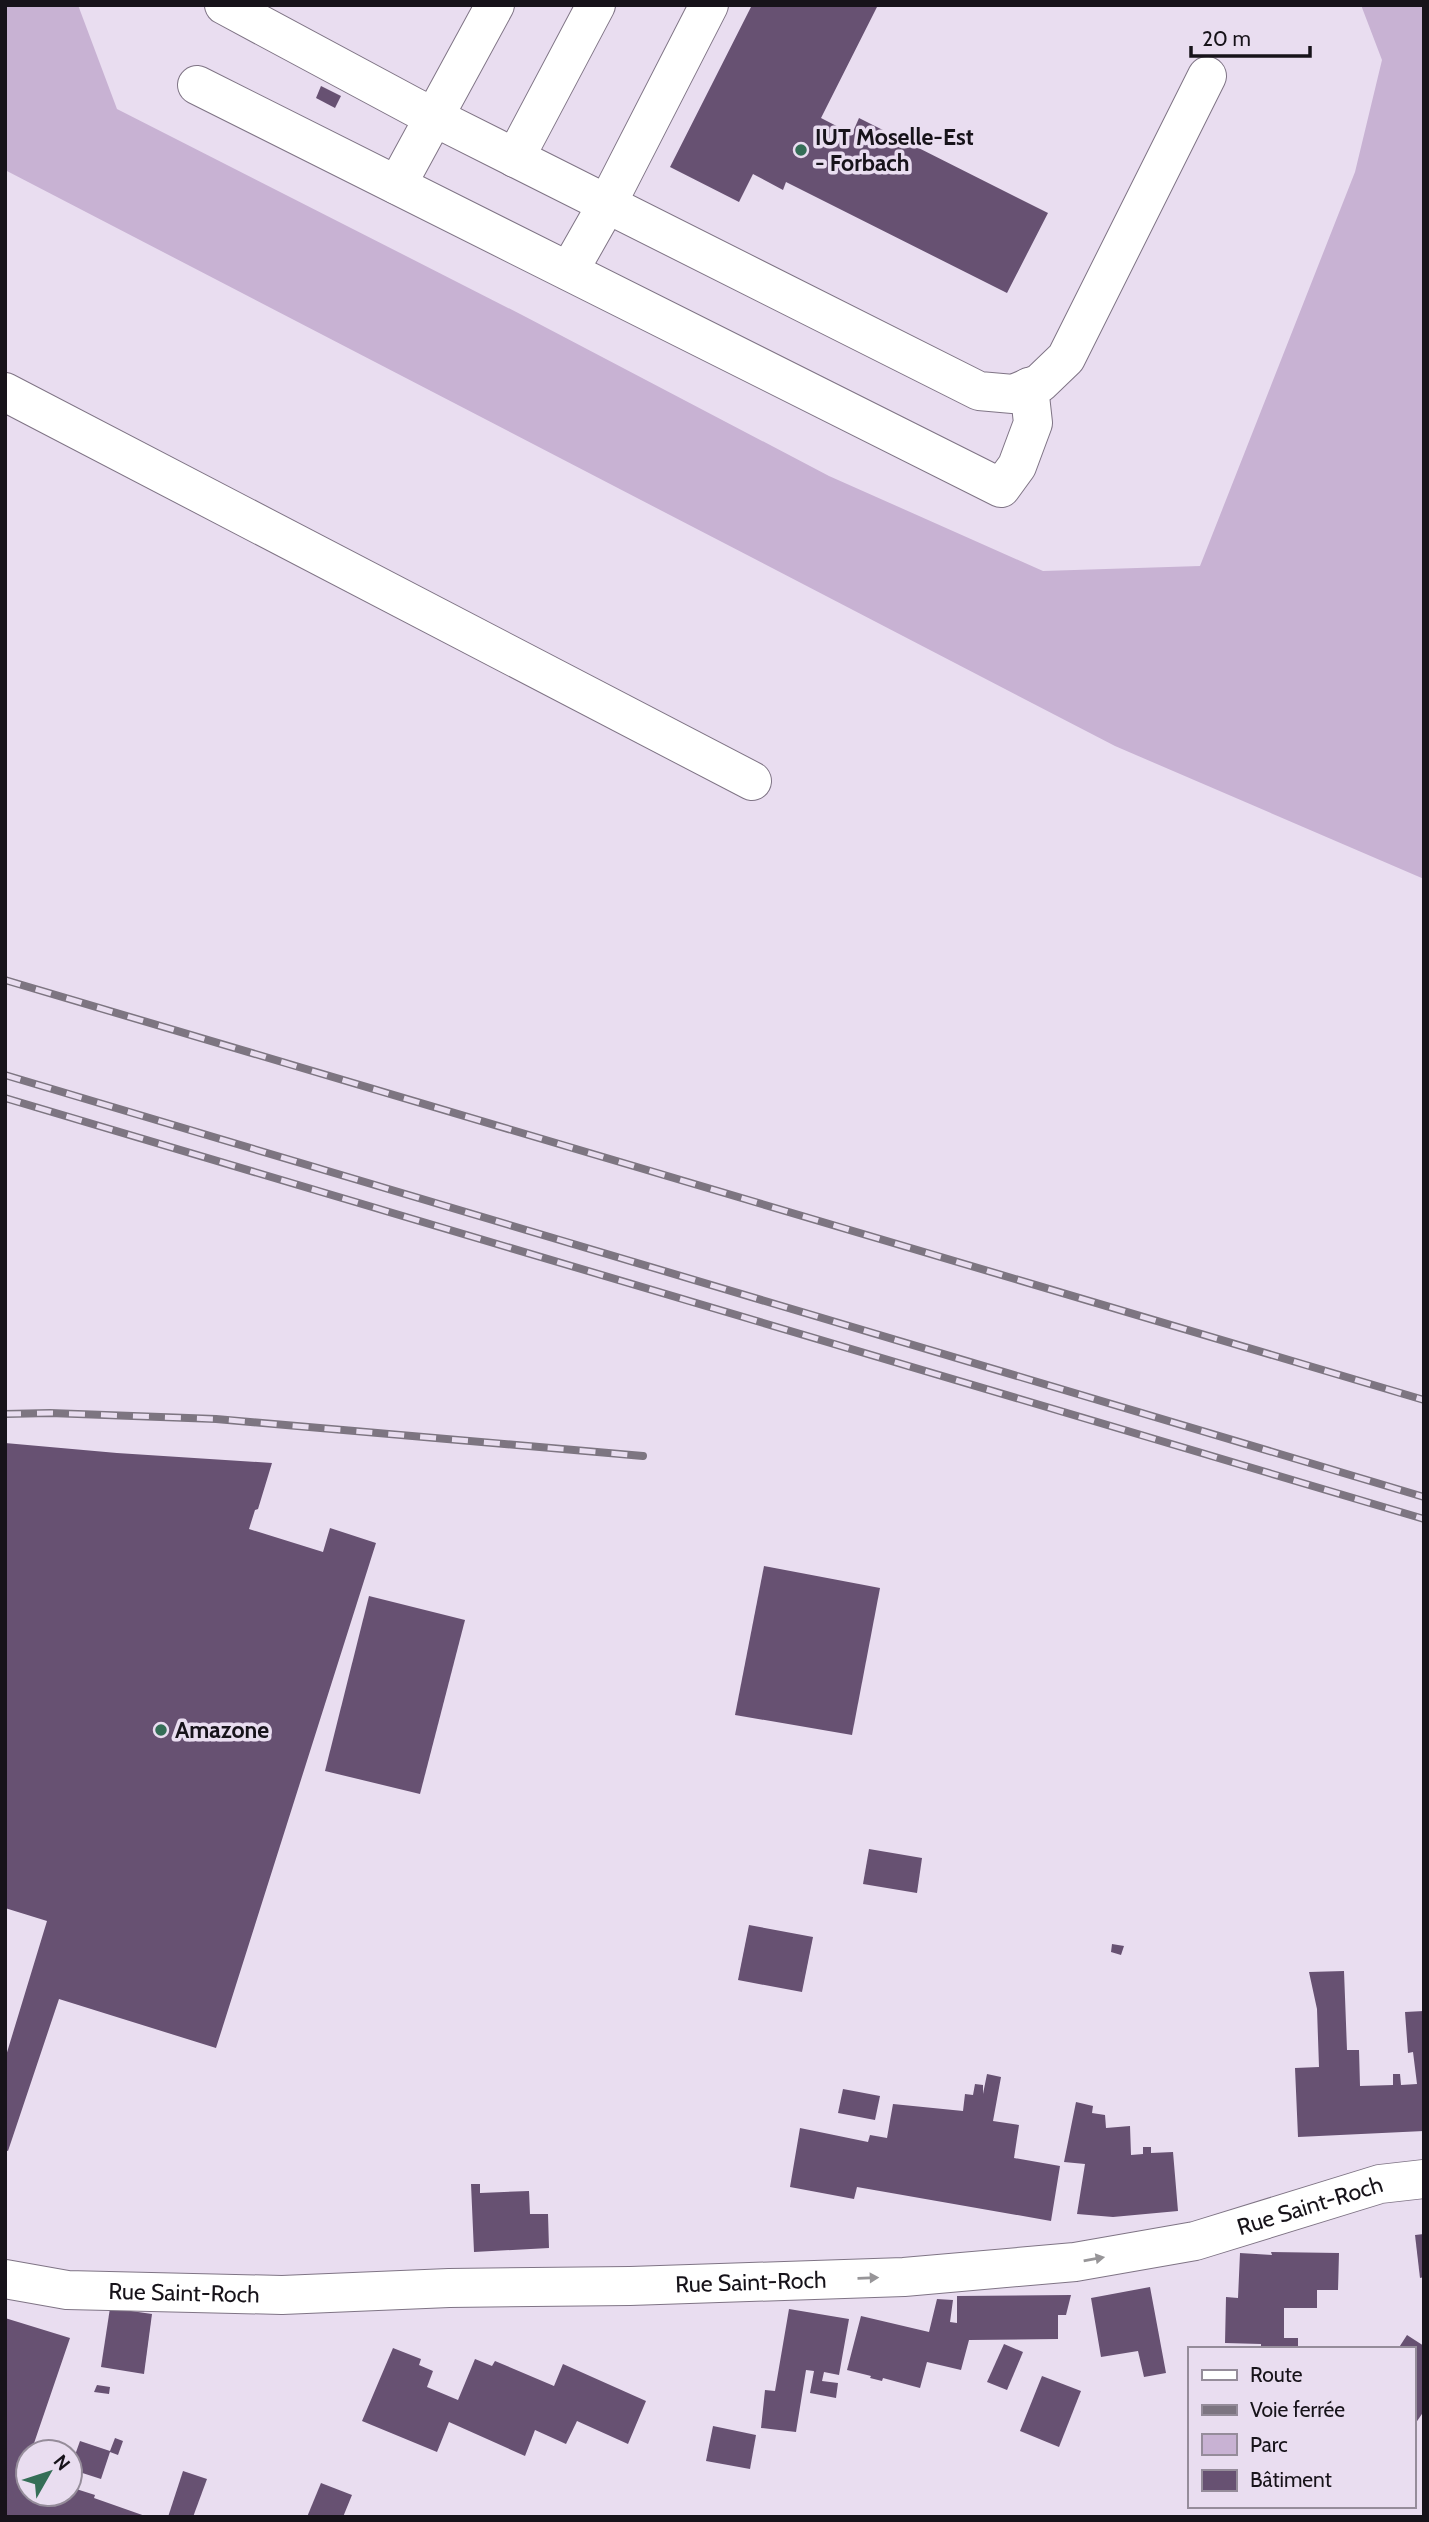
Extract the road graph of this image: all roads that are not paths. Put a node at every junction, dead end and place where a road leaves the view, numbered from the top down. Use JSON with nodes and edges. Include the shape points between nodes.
{"nodes":[{"id":1,"x":224,"y":5,"type":"edge"},
{"id":2,"x":495,"y":5,"type":"edge"},
{"id":3,"x":596,"y":5,"type":"edge"},
{"id":4,"x":709,"y":5,"type":"edge"},
{"id":5,"x":1206,"y":76,"type":"dead end"},
{"id":6,"x":197,"y":85,"type":"dead end"},
{"id":7,"x":434,"y":118,"type":"junction"},
{"id":8,"x":515,"y":158,"type":"junction"},
{"id":9,"x":397,"y":185,"type":"junction"},
{"id":10,"x":607,"y":204,"type":"junction"},
{"id":11,"x":569,"y":271,"type":"junction"},
{"id":12,"x":1029,"y":387,"type":"junction"},
{"id":13,"x":5,"y":392,"type":"edge"},
{"id":14,"x":751,"y":780,"type":"dead end"},
{"id":15,"x":1424,"y":2179,"type":"edge"},
{"id":16,"x":5,"y":2279,"type":"edge"}],
"edges":[{"from":1,"to":7,"type":"street"},
{"from":2,"to":7,"type":"street"},
{"from":3,"to":8,"type":"street"},
{"from":4,"to":10,"type":"street"},
{"from":5,"to":12,"type":"street","via":[[1066,359]]},
{"from":6,"to":9,"type":"street"},
{"from":7,"to":8,"type":"street"},
{"from":7,"to":9,"type":"street"},
{"from":8,"to":10,"type":"street"},
{"from":9,"to":11,"type":"street"},
{"from":10,"to":11,"type":"street"},
{"from":10,"to":12,"type":"street","via":[[979,391],[1013,394]]},
{"from":11,"to":12,"type":"street","via":[[1001,488],[1017,466],[1033,423]]},
{"from":13,"to":14,"type":"street"},
{"from":16,"to":15,"type":"street","name":"Rue Saint-Roch","one_way":true,"via":[[66,2290],[282,2295],[904,2277],[1075,2262],[1195,2241],[1380,2184]]}]}
